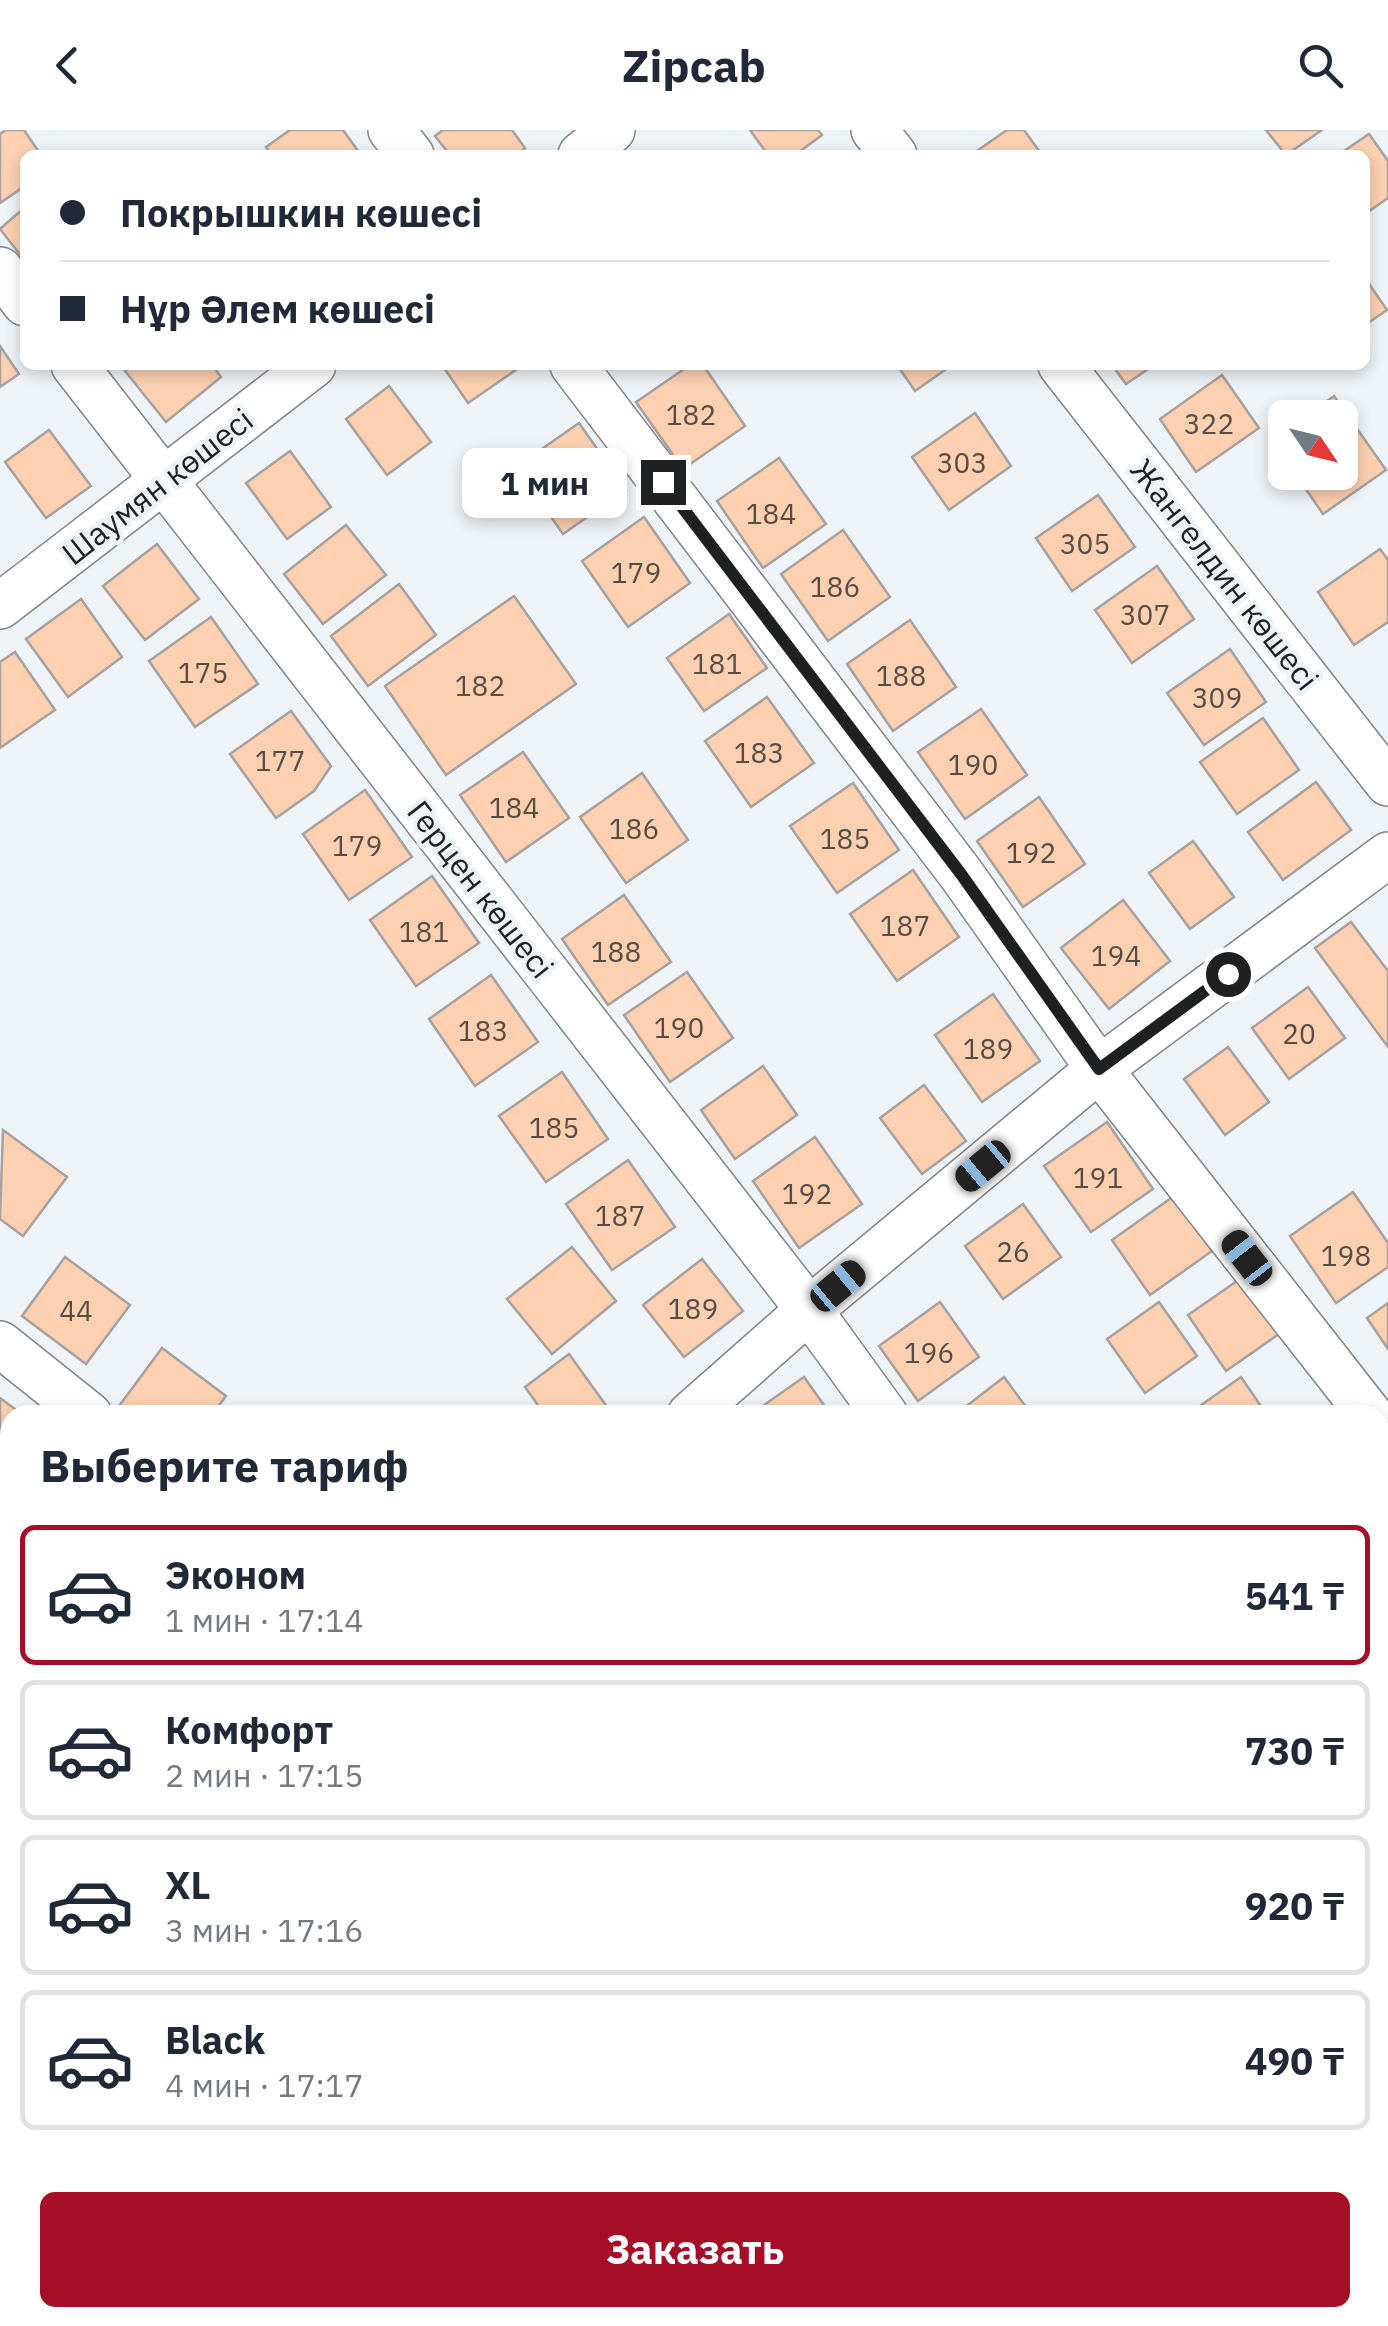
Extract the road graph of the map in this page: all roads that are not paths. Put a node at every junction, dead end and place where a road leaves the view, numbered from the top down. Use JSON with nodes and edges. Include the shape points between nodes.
{"nodes":[{"id":1,"x":391,"y":130,"type":"edge"},
{"id":2,"x":612,"y":130,"type":"edge"},
{"id":3,"x":874,"y":130,"type":"edge"},
{"id":4,"x":406,"y":150,"type":"edge"},
{"id":5,"x":587,"y":150,"type":"edge"},
{"id":6,"x":890,"y":150,"type":"edge"},
{"id":7,"x":0,"y":270,"type":"edge"},
{"id":8,"x":20,"y":296,"type":"edge"},
{"id":9,"x":78,"y":370,"type":"edge"},
{"id":10,"x":307,"y":370,"type":"edge"},
{"id":11,"x":577,"y":370,"type":"edge"},
{"id":12,"x":1066,"y":370,"type":"edge"},
{"id":13,"x":164,"y":481,"type":"junction"},
{"id":14,"x":0,"y":606,"type":"edge"},
{"id":15,"x":1388,"y":784,"type":"edge"},
{"id":16,"x":1388,"y":855,"type":"edge"},
{"id":17,"x":1099,"y":1069,"type":"junction"},
{"id":18,"x":809,"y":1310,"type":"junction"},
{"id":19,"x":0,"y":1344,"type":"edge"},
{"id":20,"x":76,"y":1405,"type":"edge"},
{"id":21,"x":701,"y":1405,"type":"edge"},
{"id":22,"x":879,"y":1405,"type":"edge"},
{"id":23,"x":1362,"y":1405,"type":"edge"}],
"edges":[{"from":1,"to":4,"type":"street"},
{"from":2,"to":5,"type":"street"},
{"from":3,"to":6,"type":"street"},
{"from":7,"to":8,"type":"street"},
{"from":9,"to":13,"type":"street","name":"Герцен көшесі"},
{"from":10,"to":13,"type":"street","name":"Шаумян көшесі"},
{"from":11,"to":17,"type":"street","via":[[961,874]]},
{"from":12,"to":15,"type":"street","name":"Жангелдин көшесі"},
{"from":13,"to":14,"type":"street","name":"Шаумян көшесі"},
{"from":13,"to":18,"type":"street","name":"Герцен көшесі"},
{"from":16,"to":17,"type":"street"},
{"from":17,"to":18,"type":"street"},
{"from":17,"to":23,"type":"street"},
{"from":18,"to":21,"type":"street"},
{"from":18,"to":22,"type":"street","name":"Герцен көшесі"},
{"from":19,"to":20,"type":"street"}]}
